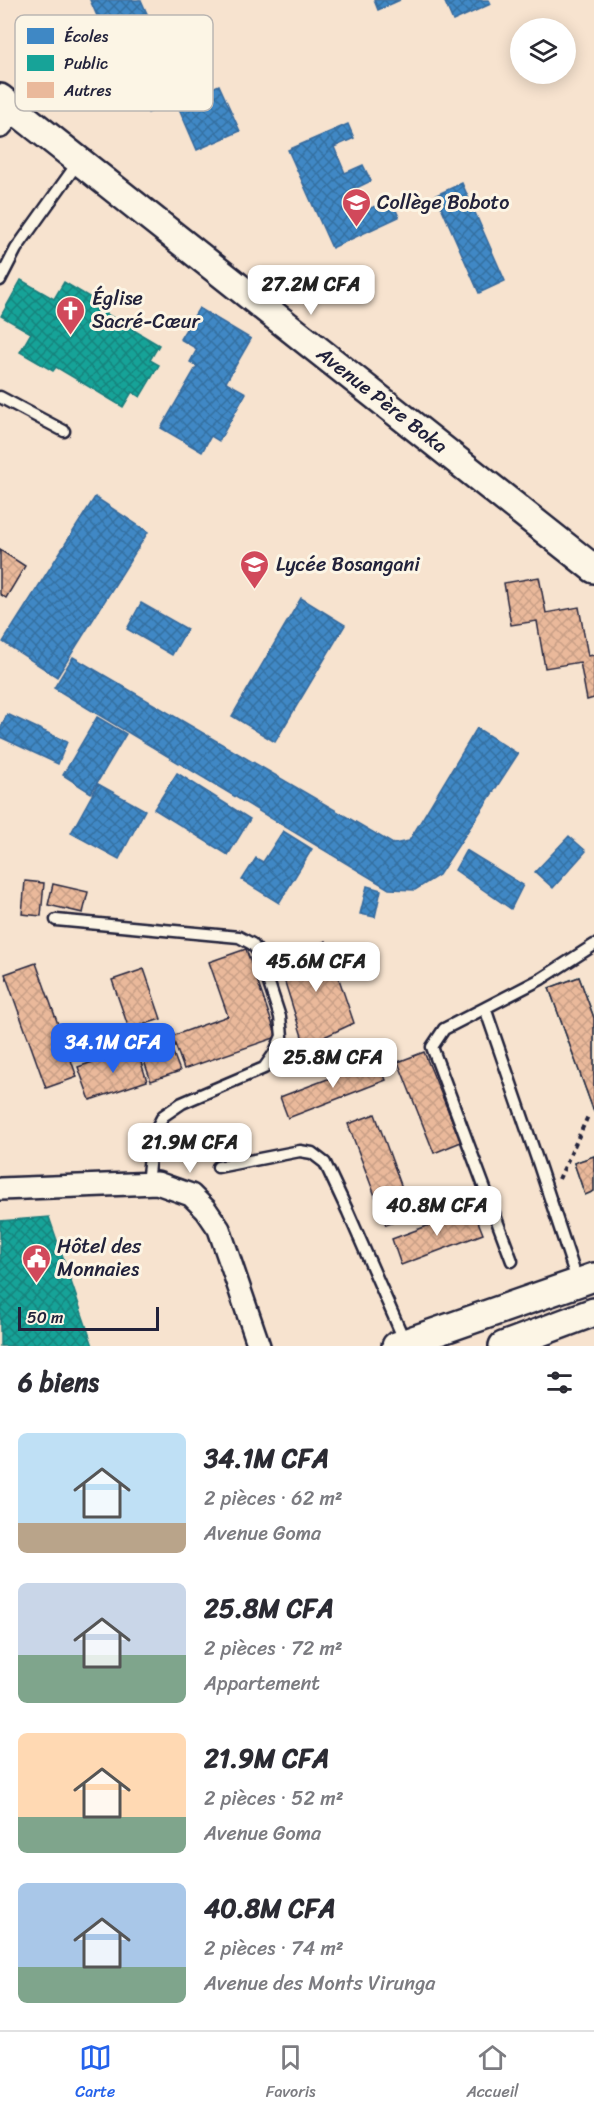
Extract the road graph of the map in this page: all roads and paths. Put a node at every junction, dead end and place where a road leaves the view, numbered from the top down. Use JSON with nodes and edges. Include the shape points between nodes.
{"nodes":[{"id":1,"x":5,"y":112,"type":"edge"},
{"id":2,"x":79,"y":160,"type":"junction"},
{"id":3,"x":0,"y":280,"type":"edge"},
{"id":4,"x":0,"y":397,"type":"edge"},
{"id":5,"x":64,"y":431,"type":"dead end"},
{"id":6,"x":594,"y":569,"type":"edge"},
{"id":7,"x":57,"y":920,"type":"dead end"},
{"id":8,"x":594,"y":945,"type":"edge"},
{"id":9,"x":485,"y":1008,"type":"junction"},
{"id":10,"x":588,"y":1114,"type":"dead end"},
{"id":11,"x":218,"y":1167,"type":"dead end"},
{"id":12,"x":147,"y":1184,"type":"junction"},
{"id":13,"x":0,"y":1189,"type":"edge"},
{"id":14,"x":550,"y":1198,"type":"junction"},
{"id":15,"x":512,"y":1261,"type":"dead end"},
{"id":16,"x":586,"y":1280,"type":"edge"},
{"id":17,"x":594,"y":1312,"type":"edge"},
{"id":18,"x":400,"y":1344,"type":"edge"},
{"id":19,"x":259,"y":1346,"type":"edge"},
{"id":20,"x":504,"y":1346,"type":"edge"}],
"edges":[{"from":1,"to":2,"type":"street","name":"Avenue Père Boka"},
{"from":2,"to":3,"type":"lane","via":[[16,249]]},
{"from":2,"to":6,"type":"street","name":"Avenue Père Boka"},
{"from":4,"to":5,"type":"lane"},
{"from":7,"to":12,"type":"lane","via":[[239,937],[259,953],[280,1017],[282,1036],[274,1054],[264,1068],[182,1103],[163,1116],[152,1137]]},
{"from":8,"to":9,"type":"lane"},
{"from":9,"to":14,"type":"lane"},
{"from":9,"to":15,"type":"lane","via":[[444,1029],[432,1047]]},
{"from":10,"to":14,"type":"path"},
{"from":11,"to":18,"type":"lane","via":[[300,1151],[312,1153],[325,1163]]},
{"from":12,"to":13,"type":"street"},
{"from":12,"to":19,"type":"street","via":[[157,1183],[191,1195],[213,1219]]},
{"from":14,"to":16,"type":"lane"},
{"from":16,"to":18,"type":"street"},
{"from":17,"to":20,"type":"street"}]}
